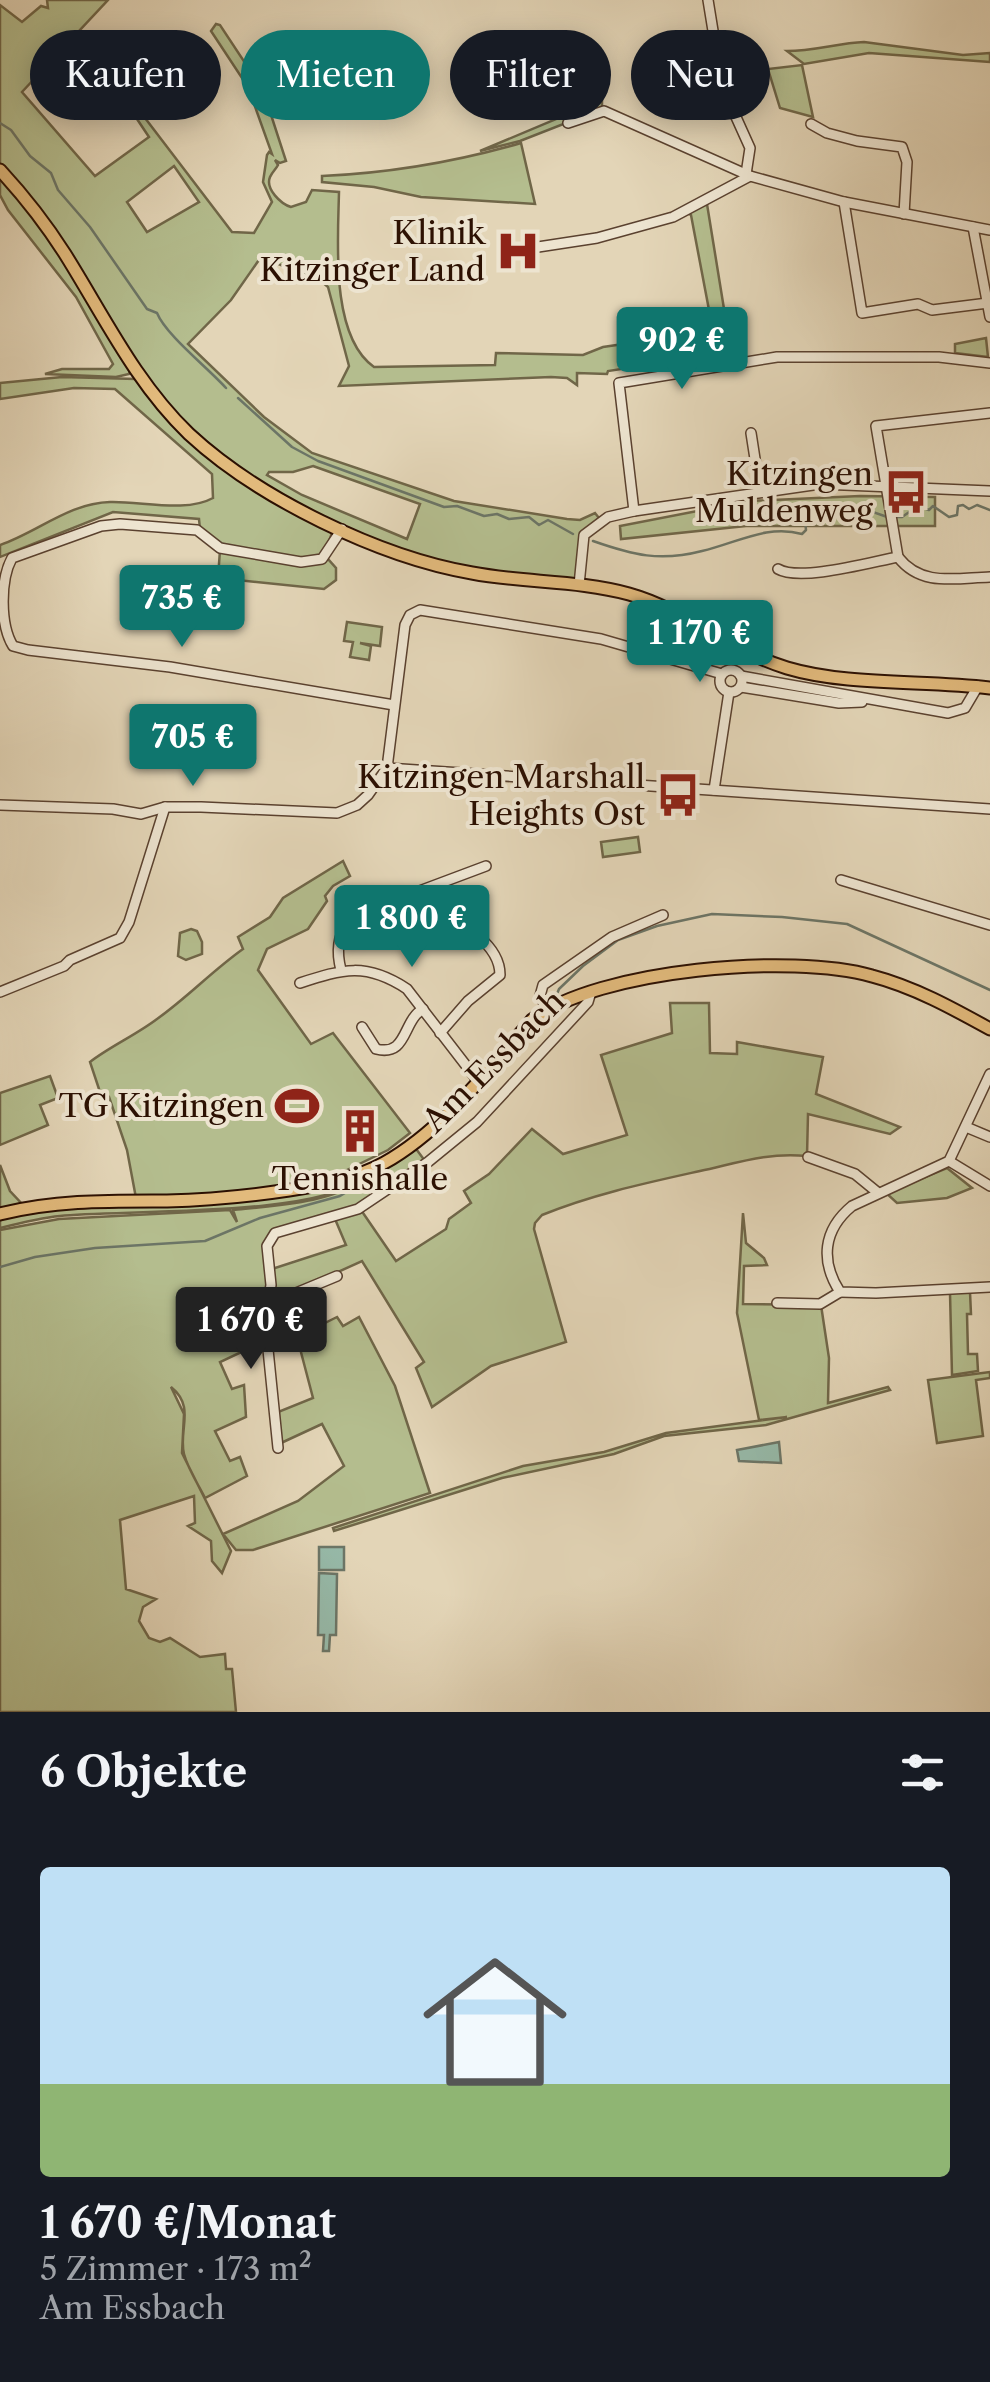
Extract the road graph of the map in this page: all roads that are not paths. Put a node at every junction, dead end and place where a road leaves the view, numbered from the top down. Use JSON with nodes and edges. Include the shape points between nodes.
{"nodes":[{"id":1,"x":708,"y":0,"type":"edge"},
{"id":2,"x":713,"y":30,"type":"edge"},
{"id":3,"x":737,"y":120,"type":"edge"},
{"id":4,"x":568,"y":124,"type":"dead end"},
{"id":5,"x":811,"y":124,"type":"dead end"},
{"id":6,"x":0,"y":170,"type":"edge"},
{"id":7,"x":748,"y":175,"type":"junction"},
{"id":8,"x":844,"y":202,"type":"junction"},
{"id":9,"x":904,"y":214,"type":"junction"},
{"id":10,"x":973,"y":227,"type":"junction"},
{"id":11,"x":990,"y":230,"type":"edge"},
{"id":12,"x":538,"y":247,"type":"dead end"},
{"id":13,"x":988,"y":302,"type":"junction"},
{"id":14,"x":990,"y":317,"type":"edge"},
{"id":15,"x":990,"y":363,"type":"edge"},
{"id":16,"x":990,"y":413,"type":"edge"},
{"id":17,"x":752,"y":432,"type":"dead end"},
{"id":18,"x":888,"y":486,"type":"junction"},
{"id":19,"x":760,"y":491,"type":"junction"},
{"id":20,"x":990,"y":492,"type":"edge"},
{"id":21,"x":634,"y":511,"type":"junction"},
{"id":22,"x":342,"y":529,"type":"junction"},
{"id":23,"x":898,"y":557,"type":"junction"},
{"id":24,"x":778,"y":568,"type":"dead end"},
{"id":25,"x":990,"y":576,"type":"edge"},
{"id":26,"x":579,"y":585,"type":"junction"},
{"id":27,"x":722,"y":674,"type":"junction"},
{"id":28,"x":741,"y":682,"type":"junction"},
{"id":29,"x":984,"y":687,"type":"edge"},
{"id":30,"x":729,"y":692,"type":"junction"},
{"id":31,"x":394,"y":705,"type":"junction"},
{"id":32,"x":387,"y":768,"type":"junction"},
{"id":33,"x":714,"y":790,"type":"junction"},
{"id":34,"x":0,"y":804,"type":"edge"},
{"id":35,"x":166,"y":807,"type":"junction"},
{"id":36,"x":990,"y":810,"type":"edge"},
{"id":37,"x":486,"y":866,"type":"dead end"},
{"id":38,"x":840,"y":880,"type":"dead end"},
{"id":39,"x":663,"y":915,"type":"dead end"},
{"id":40,"x":990,"y":925,"type":"edge"},
{"id":41,"x":478,"y":936,"type":"dead end"},
{"id":42,"x":341,"y":970,"type":"junction"},
{"id":43,"x":300,"y":983,"type":"dead end"},
{"id":44,"x":0,"y":992,"type":"edge"},
{"id":45,"x":592,"y":992,"type":"junction"},
{"id":46,"x":547,"y":1009,"type":"junction"},
{"id":47,"x":422,"y":1010,"type":"junction"},
{"id":48,"x":362,"y":1027,"type":"dead end"},
{"id":49,"x":990,"y":1030,"type":"edge"},
{"id":50,"x":440,"y":1033,"type":"junction"},
{"id":51,"x":990,"y":1074,"type":"edge"},
{"id":52,"x":478,"y":1081,"type":"junction"},
{"id":53,"x":966,"y":1128,"type":"junction"},
{"id":54,"x":990,"y":1137,"type":"edge"},
{"id":55,"x":808,"y":1157,"type":"dead end"},
{"id":56,"x":949,"y":1160,"type":"junction"},
{"id":57,"x":990,"y":1186,"type":"edge"},
{"id":58,"x":877,"y":1192,"type":"junction"},
{"id":59,"x":0,"y":1214,"type":"edge"},
{"id":60,"x":338,"y":1276,"type":"dead end"},
{"id":61,"x":990,"y":1286,"type":"edge"},
{"id":62,"x":840,"y":1292,"type":"junction"},
{"id":63,"x":268,"y":1299,"type":"junction"},
{"id":64,"x":777,"y":1303,"type":"dead end"},
{"id":65,"x":278,"y":1448,"type":"dead end"}],
"edges":[{"from":1,"to":2,"type":"street"},
{"from":3,"to":7,"type":"street","via":[[750,148]]},
{"from":4,"to":7,"type":"street","via":[[604,111]]},
{"from":5,"to":9,"type":"street","via":[[857,141],[902,147],[908,162]]},
{"from":6,"to":22,"type":"main road","via":[[54,238],[138,375],[189,434],[268,493]]},
{"from":7,"to":8,"type":"street"},
{"from":7,"to":12,"type":"street","via":[[673,217]]},
{"from":8,"to":9,"type":"street"},
{"from":8,"to":13,"type":"street","via":[[862,313]]},
{"from":9,"to":10,"type":"street"},
{"from":10,"to":11,"type":"street"},
{"from":10,"to":13,"type":"street"},
{"from":13,"to":14,"type":"street"},
{"from":15,"to":21,"type":"street","via":[[777,357],[619,383]]},
{"from":16,"to":18,"type":"street","via":[[876,426]]},
{"from":17,"to":19,"type":"street"},
{"from":18,"to":19,"type":"street"},
{"from":18,"to":20,"type":"street"},
{"from":18,"to":23,"type":"street"},
{"from":19,"to":21,"type":"street"},
{"from":21,"to":26,"type":"street","via":[[608,517],[584,534]]},
{"from":22,"to":26,"type":"main road","via":[[442,567]]},
{"from":22,"to":31,"type":"street","via":[[322,559],[307,563],[220,548],[196,530],[102,526],[12,558],[4,583],[8,638],[28,650]]},
{"from":23,"to":24,"type":"street","via":[[830,570],[786,574]]},
{"from":23,"to":25,"type":"street","via":[[920,577]]},
{"from":26,"to":29,"type":"main road","via":[[658,603],[799,671]]},
{"from":27,"to":28,"type":"street","via":[[731,670]]},
{"from":27,"to":30,"type":"street","via":[[721,687]]},
{"from":27,"to":31,"type":"street","via":[[601,638],[420,610],[406,626]]},
{"from":28,"to":29,"type":"street","via":[[840,702],[948,713],[966,708]]},
{"from":28,"to":30,"type":"street"},
{"from":30,"to":33,"type":"street"},
{"from":31,"to":32,"type":"street"},
{"from":32,"to":33,"type":"street"},
{"from":32,"to":35,"type":"street","via":[[357,805],[337,813]]},
{"from":33,"to":36,"type":"street"},
{"from":34,"to":35,"type":"street","via":[[141,814]]},
{"from":35,"to":44,"type":"street","via":[[120,938]]},
{"from":37,"to":42,"type":"street","via":[[354,914],[340,932]]},
{"from":38,"to":40,"type":"street"},
{"from":39,"to":46,"type":"street","via":[[612,937],[543,984]]},
{"from":41,"to":50,"type":"street","via":[[489,945],[500,974]]},
{"from":42,"to":43,"type":"street"},
{"from":42,"to":47,"type":"street","via":[[391,979]]},
{"from":45,"to":46,"type":"main road"},
{"from":45,"to":49,"type":"main road","via":[[698,972],[812,966],[872,975]]},
{"from":45,"to":63,"type":"street","name":"Am Essbach","via":[[462,1136],[365,1205],[272,1235]]},
{"from":46,"to":52,"type":"main road"},
{"from":47,"to":48,"type":"street","via":[[401,1044],[389,1050],[376,1049]]},
{"from":47,"to":50,"type":"street"},
{"from":50,"to":52,"type":"street"},
{"from":51,"to":53,"type":"street"},
{"from":52,"to":59,"type":"main road","via":[[408,1147],[337,1181],[188,1200],[83,1200]]},
{"from":53,"to":54,"type":"street"},
{"from":53,"to":56,"type":"street"},
{"from":55,"to":58,"type":"street","via":[[855,1174]]},
{"from":56,"to":57,"type":"street"},
{"from":56,"to":58,"type":"street"},
{"from":58,"to":62,"type":"street","via":[[839,1217],[830,1233],[828,1274]]},
{"from":60,"to":63,"type":"street"},
{"from":61,"to":62,"type":"street"},
{"from":62,"to":64,"type":"street","via":[[820,1304]]},
{"from":63,"to":65,"type":"street","name":"Am Essbach"}]}
